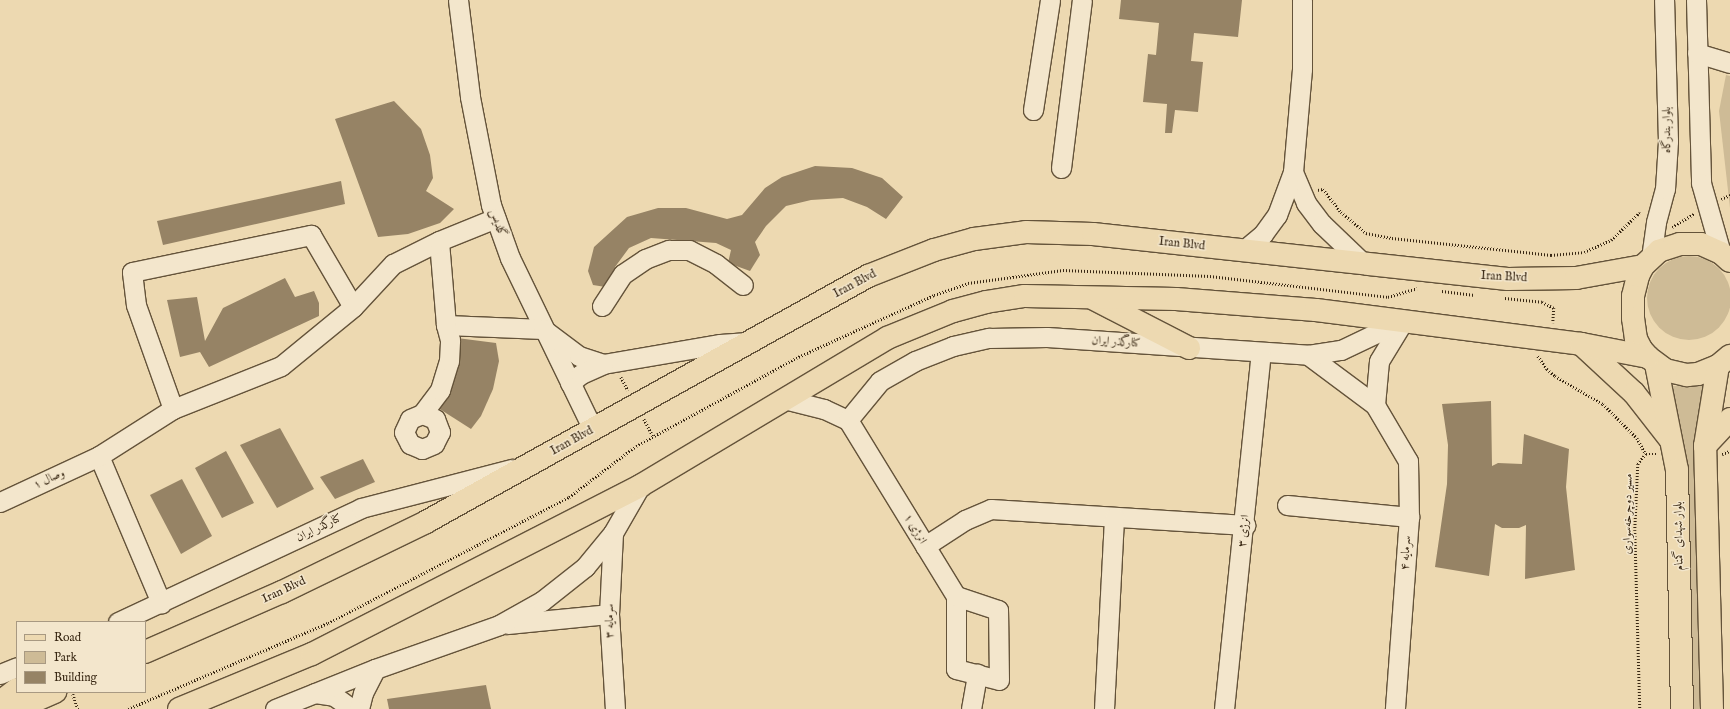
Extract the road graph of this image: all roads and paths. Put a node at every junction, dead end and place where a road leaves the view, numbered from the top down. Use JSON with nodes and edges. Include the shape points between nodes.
{"nodes":[{"id":1,"x":458,"y":0,"type":"edge"},
{"id":2,"x":1050,"y":0,"type":"edge"},
{"id":3,"x":1082,"y":0,"type":"edge"},
{"id":4,"x":1302,"y":0,"type":"edge"},
{"id":5,"x":1664,"y":0,"type":"edge"},
{"id":6,"x":1696,"y":0,"type":"edge"},
{"id":7,"x":1697,"y":53,"type":"junction"},
{"id":8,"x":1730,"y":63,"type":"edge"},
{"id":9,"x":1033,"y":110,"type":"dead end"},
{"id":10,"x":1061,"y":168,"type":"dead end"},
{"id":11,"x":1293,"y":172,"type":"junction"},
{"id":12,"x":1302,"y":194,"type":"junction"},
{"id":13,"x":1730,"y":195,"type":"edge"},
{"id":14,"x":1707,"y":207,"type":"junction"},
{"id":15,"x":496,"y":218,"type":"junction"},
{"id":16,"x":1656,"y":222,"type":"junction"},
{"id":17,"x":439,"y":241,"type":"junction"},
{"id":18,"x":1244,"y":250,"type":"junction"},
{"id":19,"x":1726,"y":257,"type":"edge"},
{"id":20,"x":1647,"y":262,"type":"junction"},
{"id":21,"x":1363,"y":263,"type":"junction"},
{"id":22,"x":744,"y":285,"type":"dead end"},
{"id":23,"x":1089,"y":297,"type":"junction"},
{"id":24,"x":602,"y":306,"type":"dead end"},
{"id":25,"x":353,"y":307,"type":"junction"},
{"id":26,"x":1404,"y":320,"type":"junction"},
{"id":27,"x":446,"y":325,"type":"junction"},
{"id":28,"x":543,"y":329,"type":"junction"},
{"id":29,"x":750,"y":342,"type":"junction"},
{"id":30,"x":1581,"y":344,"type":"junction"},
{"id":31,"x":1189,"y":348,"type":"junction"},
{"id":32,"x":1536,"y":350,"type":"dead end"},
{"id":33,"x":1261,"y":353,"type":"junction"},
{"id":34,"x":1308,"y":355,"type":"junction"},
{"id":35,"x":1726,"y":360,"type":"edge"},
{"id":36,"x":1652,"y":361,"type":"junction"},
{"id":37,"x":603,"y":364,"type":"junction"},
{"id":38,"x":570,"y":383,"type":"junction"},
{"id":39,"x":784,"y":399,"type":"junction"},
{"id":40,"x":1375,"y":405,"type":"junction"},
{"id":41,"x":173,"y":409,"type":"junction"},
{"id":42,"x":422,"y":414,"type":"dead end"},
{"id":43,"x":1730,"y":419,"type":"edge"},
{"id":44,"x":848,"y":420,"type":"junction"},
{"id":45,"x":593,"y":430,"type":"junction"},
{"id":46,"x":1672,"y":440,"type":"junction"},
{"id":47,"x":1706,"y":446,"type":"junction"},
{"id":48,"x":99,"y":456,"type":"junction"},
{"id":49,"x":531,"y":464,"type":"junction"},
{"id":50,"x":640,"y":486,"type":"junction"},
{"id":51,"x":0,"y":502,"type":"edge"},
{"id":52,"x":1287,"y":505,"type":"dead end"},
{"id":53,"x":1114,"y":517,"type":"junction"},
{"id":54,"x":1409,"y":517,"type":"junction"},
{"id":55,"x":1245,"y":524,"type":"junction"},
{"id":56,"x":613,"y":533,"type":"junction"},
{"id":57,"x":925,"y":546,"type":"junction"},
{"id":58,"x":956,"y":596,"type":"junction"},
{"id":59,"x":161,"y":603,"type":"junction"},
{"id":60,"x":609,"y":614,"type":"junction"},
{"id":61,"x":120,"y":621,"type":"edge"},
{"id":62,"x":498,"y":625,"type":"junction"},
{"id":63,"x":146,"y":652,"type":"edge"},
{"id":64,"x":16,"y":667,"type":"edge"},
{"id":65,"x":375,"y":669,"type":"junction"},
{"id":66,"x":0,"y":674,"type":"edge"},
{"id":67,"x":978,"y":674,"type":"junction"},
{"id":68,"x":16,"y":690,"type":"edge"},
{"id":69,"x":53,"y":693,"type":"edge"},
{"id":70,"x":72,"y":693,"type":"edge"},
{"id":71,"x":315,"y":693,"type":"junction"},
{"id":72,"x":0,"y":702,"type":"edge"},
{"id":73,"x":16,"y":709,"type":"edge"},
{"id":74,"x":78,"y":709,"type":"edge"},
{"id":75,"x":179,"y":709,"type":"edge"},
{"id":76,"x":275,"y":709,"type":"edge"},
{"id":77,"x":352,"y":709,"type":"edge"},
{"id":78,"x":359,"y":709,"type":"edge"},
{"id":79,"x":615,"y":709,"type":"edge"},
{"id":80,"x":971,"y":709,"type":"edge"},
{"id":81,"x":1104,"y":709,"type":"edge"},
{"id":82,"x":1224,"y":709,"type":"edge"},
{"id":83,"x":1395,"y":709,"type":"edge"},
{"id":84,"x":1640,"y":709,"type":"edge"},
{"id":85,"x":1682,"y":709,"type":"edge"},
{"id":86,"x":1712,"y":709,"type":"edge"}],
"edges":[{"from":1,"to":15,"type":"street","name":"گلدیس","via":[[480,160]]},
{"from":2,"to":9,"type":"street"},
{"from":3,"to":10,"type":"street"},
{"from":4,"to":11,"type":"street","via":[[1302,69]]},
{"from":5,"to":16,"type":"street","name":"بلوار بندرگاه","via":[[1668,141],[1665,189]]},
{"from":6,"to":7,"type":"street"},
{"from":7,"to":8,"type":"street"},
{"from":7,"to":14,"type":"street","via":[[1700,183]]},
{"from":11,"to":12,"type":"street"},
{"from":11,"to":18,"type":"street","via":[[1277,216],[1263,234]]},
{"from":12,"to":16,"type":"path","via":[[1323,189],[1341,212],[1366,233],[1551,255],[1584,252],[1611,240],[1639,213]]},
{"from":12,"to":21,"type":"street","via":[[1322,224]]},
{"from":13,"to":14,"type":"path"},
{"from":14,"to":16,"type":"path","via":[[1669,228]]},
{"from":14,"to":19,"type":"street"},
{"from":15,"to":17,"type":"street","name":"وصال ۱"},
{"from":15,"to":28,"type":"street","name":"گلدیس","via":[[510,258]]},
{"from":16,"to":20,"type":"street","name":"بلوار بندرگاه"},
{"from":17,"to":25,"type":"street","name":"وصال ۱","via":[[393,264]]},
{"from":17,"to":27,"type":"street"},
{"from":18,"to":21,"type":"main road","name":"Iran Blvd"},
{"from":18,"to":29,"type":"main road","name":"Iran Blvd","via":[[1093,234],[1026,232],[974,239],[934,250],[868,276]]},
{"from":19,"to":20,"type":"main road","via":[[1701,244],[1691,243],[1669,247]]},
{"from":20,"to":21,"type":"main road","name":"Iran Blvd","via":[[1576,278],[1508,279]]},
{"from":20,"to":36,"type":"main road","via":[[1634,286],[1632,318],[1636,339]]},
{"from":22,"to":24,"type":"street","via":[[716,264],[689,250],[669,250],[645,259],[623,274]]},
{"from":23,"to":26,"type":"main road","via":[[1176,299]]},
{"from":23,"to":31,"type":"main road"},
{"from":23,"to":39,"type":"main road","via":[[1025,296],[986,302],[953,312],[888,338]]},
{"from":25,"to":41,"type":"street","name":"وصال ۱","via":[[281,366]]},
{"from":25,"to":41,"type":"street","via":[[311,235],[132,272],[136,305]]},
{"from":26,"to":30,"type":"main road"},
{"from":26,"to":34,"type":"street","name":"کنارگذر ایران","via":[[1341,350]]},
{"from":26,"to":40,"type":"street","via":[[1379,360]]},
{"from":27,"to":28,"type":"street"},
{"from":27,"to":42,"type":"street","via":[[450,340],[446,375]]},
{"from":28,"to":37,"type":"street","via":[[579,356]]},
{"from":28,"to":38,"type":"street","name":"گلدیس"},
{"from":29,"to":37,"type":"street","via":[[720,344]]},
{"from":29,"to":45,"type":"main road","name":"Iran Blvd"},
{"from":30,"to":36,"type":"main road"},
{"from":30,"to":46,"type":"main road","via":[[1634,393]]},
{"from":31,"to":33,"type":"street","name":"کنارگذر ایران"},
{"from":31,"to":44,"type":"street","name":"کنارگذر ایران","via":[[1047,337],[989,338],[953,346],[916,361],[880,381]]},
{"from":32,"to":84,"type":"path","name":"مسیر دوچرخه‌سواری","via":[[1540,361],[1547,369],[1603,404],[1637,438],[1646,454],[1638,464],[1635,530]]},
{"from":33,"to":34,"type":"street","name":"کنارگذر ایران"},
{"from":33,"to":55,"type":"street","name":"انرژی ۳"},
{"from":34,"to":40,"type":"street"},
{"from":35,"to":36,"type":"main road","via":[[1708,371],[1687,375],[1665,370]]},
{"from":35,"to":47,"type":"main road"},
{"from":36,"to":46,"type":"main road","name":"بلوار شهدای گمنام"},
{"from":37,"to":38,"type":"street","via":[[581,374]]},
{"from":38,"to":45,"type":"street","name":"گلدیس"},
{"from":39,"to":44,"type":"street","via":[[824,409]]},
{"from":39,"to":50,"type":"main road"},
{"from":40,"to":54,"type":"street","name":"سرمایه ۴","via":[[1408,461]]},
{"from":41,"to":48,"type":"street","name":"وصال ۱"},
{"from":43,"to":47,"type":"main road"},
{"from":44,"to":57,"type":"street","name":"انرژی ۱"},
{"from":45,"to":49,"type":"main road","name":"Iran Blvd"},
{"from":46,"to":85,"type":"main road","name":"بلوار شهدای گمنام","via":[[1678,470]]},
{"from":47,"to":86,"type":"main road"},
{"from":48,"to":51,"type":"street","name":"وصال ۱"},
{"from":48,"to":59,"type":"street"},
{"from":49,"to":59,"type":"street","name":"کنارگذر ایران","via":[[361,508]]},
{"from":49,"to":63,"type":"main road","name":"Iran Blvd","via":[[426,522],[282,592]]},
{"from":50,"to":56,"type":"street"},
{"from":50,"to":75,"type":"main road","via":[[312,654]]},
{"from":52,"to":54,"type":"street"},
{"from":53,"to":55,"type":"street"},
{"from":53,"to":57,"type":"street","via":[[991,509],[965,520]]},
{"from":53,"to":81,"type":"street"},
{"from":54,"to":83,"type":"street","name":"سرمایه ۴"},
{"from":55,"to":82,"type":"street","name":"انرژی ۳"},
{"from":56,"to":60,"type":"street","name":"سرمایه ۳"},
{"from":56,"to":62,"type":"street","via":[[585,567],[542,601]]},
{"from":57,"to":58,"type":"street","name":"انرژی ۱"},
{"from":58,"to":67,"type":"street","via":[[956,669]]},
{"from":58,"to":67,"type":"street","via":[[998,610],[999,680]]},
{"from":59,"to":61,"type":"street","name":"کنارگذر ایران"},
{"from":60,"to":62,"type":"street"},
{"from":60,"to":79,"type":"street","name":"سرمایه ۳"},
{"from":62,"to":65,"type":"street"},
{"from":64,"to":66,"type":"street"},
{"from":65,"to":71,"type":"street"},
{"from":65,"to":78,"type":"street"},
{"from":67,"to":80,"type":"street"},
{"from":68,"to":72,"type":"main road"},
{"from":69,"to":73,"type":"main road"},
{"from":70,"to":74,"type":"path"},
{"from":71,"to":76,"type":"street"},
{"from":71,"to":77,"type":"street","via":[[334,696]]}]}
